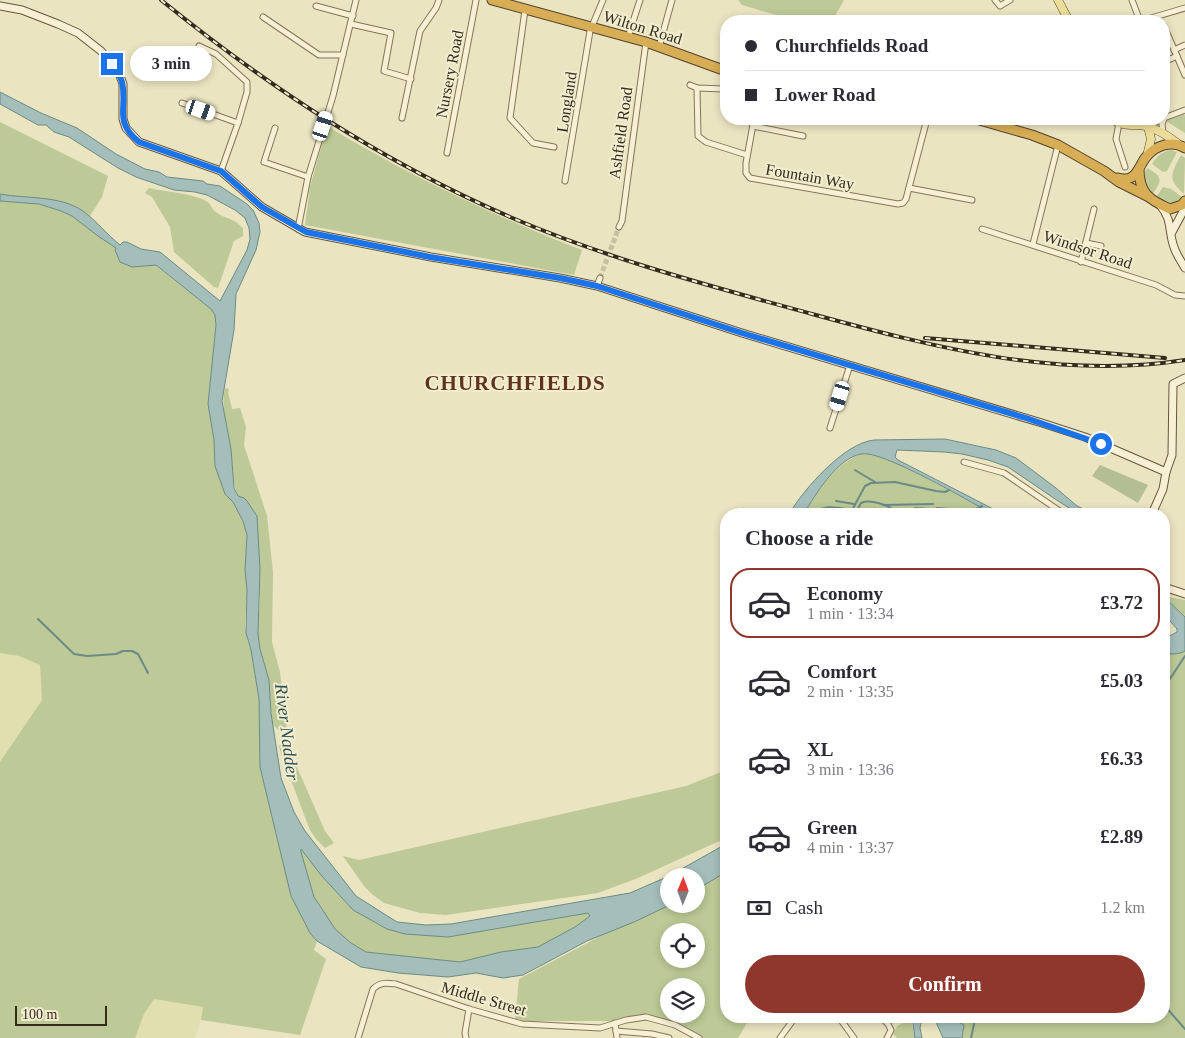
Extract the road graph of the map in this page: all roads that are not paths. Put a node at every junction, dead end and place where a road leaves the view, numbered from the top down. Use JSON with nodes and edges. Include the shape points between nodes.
{"nodes":[{"id":1,"x":356,"y":0,"type":"edge"},
{"id":2,"x":439,"y":0,"type":"edge"},
{"id":3,"x":476,"y":0,"type":"edge"},
{"id":4,"x":492,"y":0,"type":"edge"},
{"id":5,"x":603,"y":0,"type":"edge"},
{"id":6,"x":640,"y":0,"type":"edge"},
{"id":7,"x":672,"y":0,"type":"edge"},
{"id":8,"x":994,"y":0,"type":"edge"},
{"id":9,"x":1010,"y":0,"type":"edge"},
{"id":10,"x":1058,"y":0,"type":"edge"},
{"id":11,"x":1132,"y":0,"type":"edge"},
{"id":12,"x":1182,"y":0,"type":"edge"},
{"id":13,"x":4,"y":4,"type":"edge"},
{"id":14,"x":316,"y":6,"type":"dead end"},
{"id":15,"x":1185,"y":8,"type":"edge"},
{"id":16,"x":525,"y":10,"type":"junction"},
{"id":17,"x":1066,"y":15,"type":"edge"},
{"id":18,"x":1138,"y":15,"type":"edge"},
{"id":19,"x":1169,"y":15,"type":"edge"},
{"id":20,"x":353,"y":16,"type":"junction"},
{"id":21,"x":262,"y":17,"type":"dead end"},
{"id":22,"x":351,"y":24,"type":"junction"},
{"id":23,"x":591,"y":28,"type":"junction"},
{"id":24,"x":628,"y":36,"type":"junction"},
{"id":25,"x":1170,"y":40,"type":"edge"},
{"id":26,"x":646,"y":42,"type":"junction"},
{"id":27,"x":1185,"y":45,"type":"edge"},
{"id":28,"x":199,"y":46,"type":"dead end"},
{"id":29,"x":659,"y":46,"type":"junction"},
{"id":30,"x":1174,"y":50,"type":"junction"},
{"id":31,"x":342,"y":55,"type":"junction"},
{"id":32,"x":1177,"y":56,"type":"junction"},
{"id":33,"x":1170,"y":59,"type":"edge"},
{"id":34,"x":720,"y":69,"type":"edge"},
{"id":35,"x":1185,"y":75,"type":"edge"},
{"id":36,"x":411,"y":79,"type":"junction"},
{"id":37,"x":690,"y":85,"type":"dead end"},
{"id":38,"x":697,"y":88,"type":"junction"},
{"id":39,"x":720,"y":89,"type":"edge"},
{"id":40,"x":182,"y":103,"type":"dead end"},
{"id":41,"x":1185,"y":110,"type":"edge"},
{"id":42,"x":1170,"y":116,"type":"edge"},
{"id":43,"x":402,"y":118,"type":"dead end"},
{"id":44,"x":238,"y":123,"type":"junction"},
{"id":45,"x":925,"y":125,"type":"edge"},
{"id":46,"x":1004,"y":125,"type":"edge"},
{"id":47,"x":1119,"y":125,"type":"edge"},
{"id":48,"x":1134,"y":125,"type":"edge"},
{"id":49,"x":1152,"y":125,"type":"edge"},
{"id":50,"x":1162,"y":125,"type":"edge"},
{"id":51,"x":753,"y":126,"type":"joint"},
{"id":52,"x":1148,"y":127,"type":"junction"},
{"id":53,"x":275,"y":128,"type":"dead end"},
{"id":54,"x":1163,"y":133,"type":"junction"},
{"id":55,"x":803,"y":136,"type":"dead end"},
{"id":56,"x":1058,"y":145,"type":"junction"},
{"id":57,"x":1181,"y":146,"type":"edge"},
{"id":58,"x":554,"y":147,"type":"dead end"},
{"id":59,"x":447,"y":153,"type":"dead end"},
{"id":60,"x":747,"y":155,"type":"junction"},
{"id":61,"x":1147,"y":156,"type":"junction"},
{"id":62,"x":1125,"y":167,"type":"dead end"},
{"id":63,"x":1139,"y":169,"type":"junction"},
{"id":64,"x":221,"y":171,"type":"junction"},
{"id":65,"x":308,"y":177,"type":"junction"},
{"id":66,"x":1114,"y":178,"type":"junction"},
{"id":67,"x":565,"y":181,"type":"dead end"},
{"id":68,"x":909,"y":188,"type":"junction"},
{"id":69,"x":1149,"y":197,"type":"junction"},
{"id":70,"x":972,"y":200,"type":"dead end"},
{"id":71,"x":1185,"y":201,"type":"edge"},
{"id":72,"x":1160,"y":205,"type":"junction"},
{"id":73,"x":1185,"y":208,"type":"edge"},
{"id":74,"x":1094,"y":209,"type":"dead end"},
{"id":75,"x":619,"y":227,"type":"tunnel mouth"},
{"id":76,"x":298,"y":229,"type":"junction"},
{"id":77,"x":982,"y":229,"type":"dead end"},
{"id":78,"x":1172,"y":232,"type":"junction"},
{"id":79,"x":1086,"y":243,"type":"junction"},
{"id":80,"x":1033,"y":244,"type":"junction"},
{"id":81,"x":1101,"y":246,"type":"dead end"},
{"id":82,"x":1080,"y":262,"type":"junction"},
{"id":83,"x":1185,"y":268,"type":"edge"},
{"id":84,"x":600,"y":278,"type":"tunnel mouth"},
{"id":85,"x":597,"y":286,"type":"junction"},
{"id":86,"x":1185,"y":296,"type":"edge"},
{"id":87,"x":850,"y":365,"type":"junction"},
{"id":88,"x":1185,"y":378,"type":"edge"},
{"id":89,"x":830,"y":428,"type":"dead end"},
{"id":90,"x":964,"y":462,"type":"dead end"},
{"id":91,"x":1166,"y":472,"type":"junction"},
{"id":92,"x":1055,"y":508,"type":"edge"},
{"id":93,"x":1155,"y":508,"type":"edge"},
{"id":94,"x":1170,"y":590,"type":"edge"},
{"id":95,"x":1185,"y":594,"type":"edge"},
{"id":96,"x":469,"y":1010,"type":"junction"},
{"id":97,"x":615,"y":1023,"type":"junction"},
{"id":98,"x":791,"y":1023,"type":"edge"},
{"id":99,"x":843,"y":1023,"type":"edge"},
{"id":100,"x":887,"y":1023,"type":"edge"},
{"id":101,"x":616,"y":1032,"type":"junction"},
{"id":102,"x":358,"y":1038,"type":"edge"},
{"id":103,"x":466,"y":1038,"type":"edge"},
{"id":104,"x":617,"y":1038,"type":"edge"},
{"id":105,"x":668,"y":1038,"type":"edge"},
{"id":106,"x":699,"y":1038,"type":"edge"},
{"id":107,"x":780,"y":1038,"type":"edge"},
{"id":108,"x":854,"y":1038,"type":"edge"},
{"id":109,"x":887,"y":1038,"type":"edge"}],
"edges":[{"from":1,"to":20,"type":"street"},
{"from":2,"to":36,"type":"street","via":[[420,31]]},
{"from":3,"to":59,"type":"street","name":"Nursery Road"},
{"from":4,"to":16,"type":"highway","name":"Wilton Road"},
{"from":5,"to":23,"type":"street","name":"Longland"},
{"from":6,"to":24,"type":"street"},
{"from":7,"to":29,"type":"street"},
{"from":8,"to":9,"type":"street","via":[[1000,6]]},
{"from":10,"to":17,"type":"main road"},
{"from":11,"to":18,"type":"street"},
{"from":12,"to":15,"type":"street"},
{"from":13,"to":64,"type":"street","via":[[78,33],[101,51],[119,73],[123,84],[123,119],[126,128],[139,142]]},
{"from":14,"to":20,"type":"street"},
{"from":15,"to":19,"type":"street"},
{"from":16,"to":23,"type":"highway","name":"Wilton Road"},
{"from":16,"to":58,"type":"street","via":[[510,118],[534,143]]},
{"from":20,"to":22,"type":"street"},
{"from":21,"to":31,"type":"street","via":[[320,54]]},
{"from":22,"to":31,"type":"street"},
{"from":22,"to":36,"type":"street","via":[[391,33],[384,71]]},
{"from":23,"to":24,"type":"highway","name":"Wilton Road"},
{"from":23,"to":67,"type":"street","name":"Longland"},
{"from":24,"to":26,"type":"highway","name":"Wilton Road"},
{"from":25,"to":30,"type":"street"},
{"from":26,"to":29,"type":"highway","name":"Wilton Road"},
{"from":26,"to":75,"type":"street","name":"Ashfield Road"},
{"from":27,"to":30,"type":"street"},
{"from":28,"to":44,"type":"street","via":[[216,54],[247,82]]},
{"from":29,"to":34,"type":"highway","name":"Wilton Road"},
{"from":30,"to":32,"type":"street"},
{"from":31,"to":65,"type":"street"},
{"from":32,"to":33,"type":"street"},
{"from":32,"to":35,"type":"street"},
{"from":36,"to":43,"type":"street"},
{"from":37,"to":38,"type":"street"},
{"from":38,"to":39,"type":"street"},
{"from":38,"to":60,"type":"street","via":[[698,136],[706,142]]},
{"from":40,"to":44,"type":"street"},
{"from":41,"to":42,"type":"street"},
{"from":44,"to":64,"type":"street"},
{"from":45,"to":68,"type":"street","name":"Fountain Way"},
{"from":46,"to":56,"type":"highway"},
{"from":47,"to":62,"type":"street","via":[[1116,140]]},
{"from":48,"to":52,"type":"main road"},
{"from":49,"to":52,"type":"street"},
{"from":50,"to":54,"type":"street"},
{"from":51,"to":55,"type":"street"},
{"from":51,"to":60,"type":"street","name":"Fountain Way"},
{"from":52,"to":54,"type":"main road"},
{"from":52,"to":61,"type":"main road","via":[[1151,139]]},
{"from":53,"to":65,"type":"street","via":[[264,162]]},
{"from":54,"to":57,"type":"main road"},
{"from":56,"to":66,"type":"highway"},
{"from":56,"to":80,"type":"street"},
{"from":57,"to":61,"type":"highway","via":[[1166,144]]},
{"from":60,"to":68,"type":"street","name":"Fountain Way","via":[[746,173],[750,178],[898,204],[906,199]]},
{"from":61,"to":63,"type":"highway"},
{"from":63,"to":66,"type":"highway","via":[[1127,179]]},
{"from":63,"to":69,"type":"highway","via":[[1139,182]]},
{"from":64,"to":76,"type":"street","via":[[262,207]]},
{"from":65,"to":76,"type":"street"},
{"from":66,"to":69,"type":"highway"},
{"from":68,"to":70,"type":"street"},
{"from":69,"to":72,"type":"highway"},
{"from":71,"to":72,"type":"highway","via":[[1170,209]]},
{"from":72,"to":78,"type":"street","via":[[1166,212]]},
{"from":73,"to":78,"type":"street"},
{"from":74,"to":79,"type":"street"},
{"from":76,"to":85,"type":"street","via":[[430,257]]},
{"from":77,"to":80,"type":"street","name":"Windsor Road"},
{"from":78,"to":83,"type":"street","via":[[1173,246]]},
{"from":79,"to":81,"type":"street"},
{"from":79,"to":82,"type":"street"},
{"from":80,"to":82,"type":"street","name":"Windsor Road"},
{"from":82,"to":86,"type":"street","name":"Windsor Road"},
{"from":84,"to":85,"type":"street"},
{"from":85,"to":87,"type":"street"},
{"from":87,"to":89,"type":"street"},
{"from":87,"to":91,"type":"street","via":[[1085,437]]},
{"from":88,"to":91,"type":"street","via":[[1173,384],[1172,455]]},
{"from":90,"to":92,"type":"street","via":[[1004,473]]},
{"from":91,"to":93,"type":"street"},
{"from":94,"to":95,"type":"street"},
{"from":96,"to":97,"type":"street","name":"Middle Street","via":[[522,1024],[600,1028]]},
{"from":96,"to":102,"type":"street","name":"Middle Street","via":[[396,984],[378,984],[373,989]]},
{"from":96,"to":103,"type":"street"},
{"from":97,"to":101,"type":"street"},
{"from":97,"to":106,"type":"street","name":"Middle Street","via":[[652,1018]]},
{"from":98,"to":107,"type":"street"},
{"from":99,"to":108,"type":"street"},
{"from":100,"to":109,"type":"street","via":[[891,1030]]},
{"from":101,"to":104,"type":"street"},
{"from":101,"to":105,"type":"street"}]}
